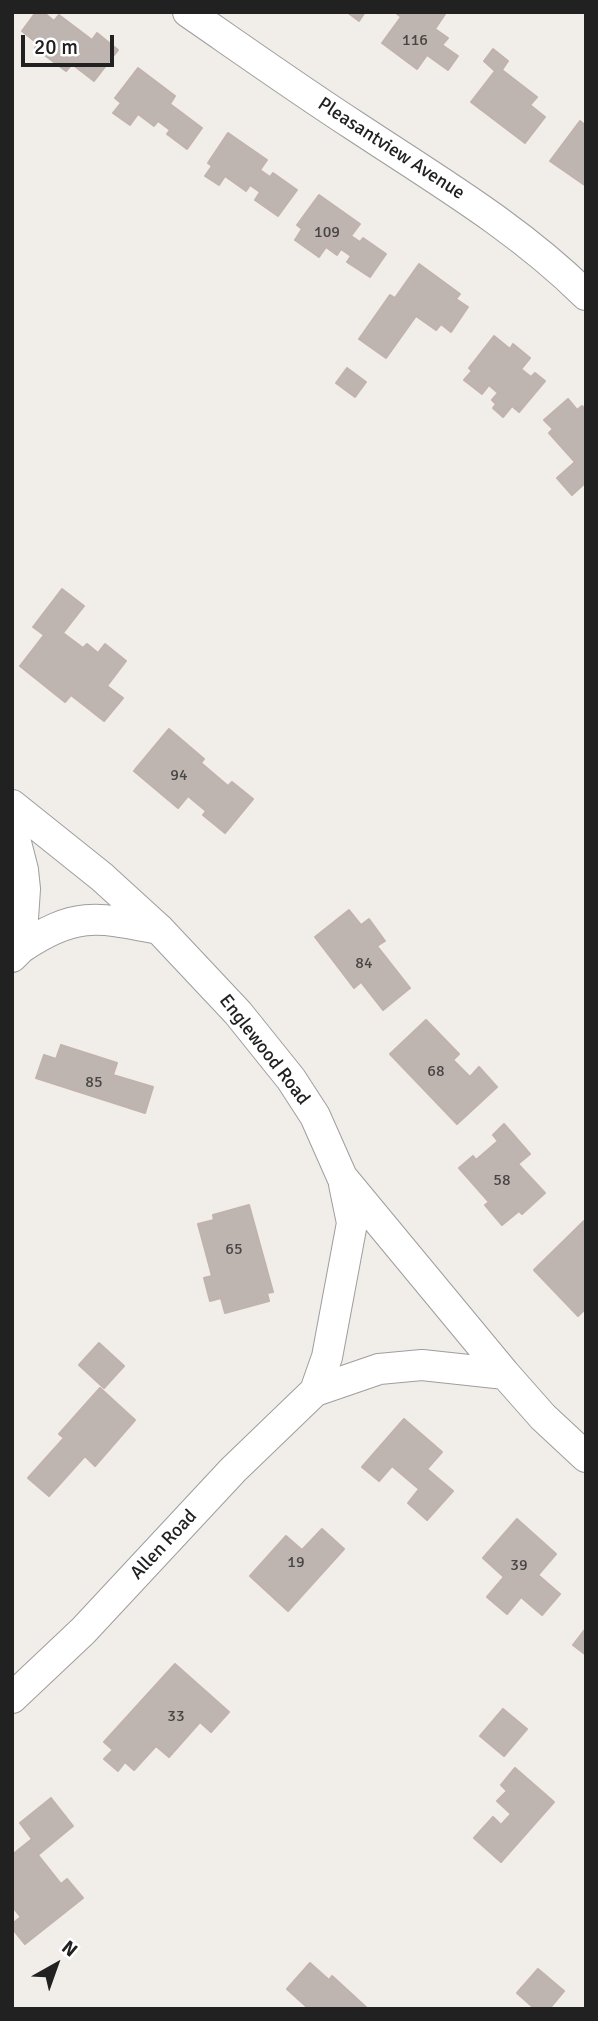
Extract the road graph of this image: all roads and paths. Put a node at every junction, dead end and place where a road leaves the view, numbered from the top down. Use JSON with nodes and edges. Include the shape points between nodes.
{"nodes":[{"id":1,"x":188,"y":12,"type":"edge"},
{"id":2,"x":586,"y":295,"type":"edge"},
{"id":3,"x":12,"y":805,"type":"edge"},
{"id":4,"x":12,"y":827,"type":"edge"},
{"id":5,"x":159,"y":929,"type":"junction"},
{"id":6,"x":17,"y":953,"type":"edge"},
{"id":7,"x":342,"y":1177,"type":"junction"},
{"id":8,"x":505,"y":1374,"type":"junction"},
{"id":9,"x":314,"y":1391,"type":"junction"},
{"id":10,"x":586,"y":1457,"type":"edge"},
{"id":11,"x":12,"y":1698,"type":"edge"}],
"edges":[{"from":1,"to":2,"type":"street","name":"Pleasantview Avenue","via":[[478,206]]},
{"from":3,"to":5,"type":"street","name":"Englewood Road"},
{"from":4,"to":6,"type":"street","via":[[24,889]]},
{"from":5,"to":6,"type":"street","via":[[121,921],[79,921],[56,926]]},
{"from":5,"to":7,"type":"street","name":"Englewood Road","via":[[238,1013],[290,1079],[315,1116]]},
{"from":7,"to":8,"type":"street","name":"Englewood Road"},
{"from":7,"to":9,"type":"street","name":"Allen Road","via":[[352,1223],[330,1346]]},
{"from":8,"to":9,"type":"street","name":"Allen Road","via":[[422,1365],[379,1369]]},
{"from":8,"to":10,"type":"street","name":"Englewood Road"},
{"from":9,"to":11,"type":"street","name":"Allen Road","via":[[233,1469],[83,1631]]}]}
